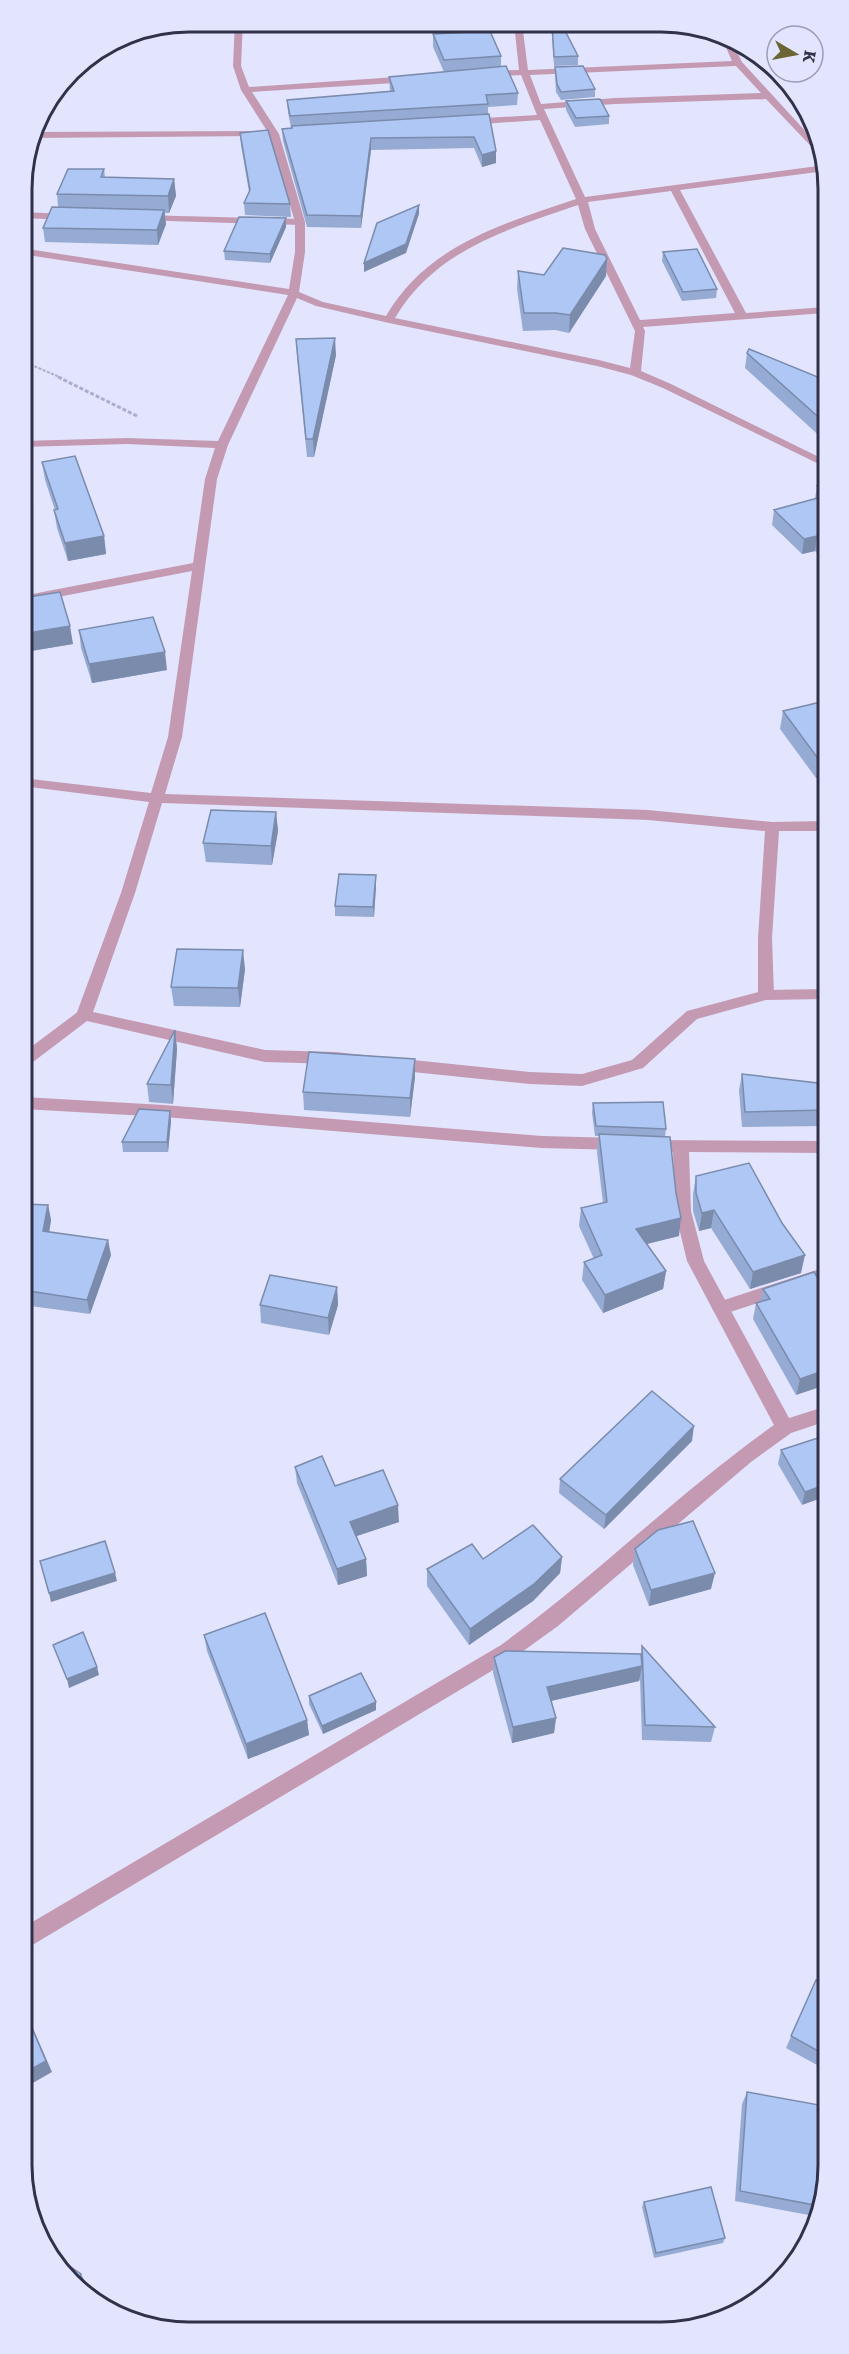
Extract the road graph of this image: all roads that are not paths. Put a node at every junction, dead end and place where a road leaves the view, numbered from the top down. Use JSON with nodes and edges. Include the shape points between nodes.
{"nodes":[{"id":1,"x":238,"y":32,"type":"edge"},
{"id":2,"x":519,"y":32,"type":"edge"},
{"id":3,"x":731,"y":49,"type":"edge"},
{"id":4,"x":738,"y":63,"type":"junction"},
{"id":5,"x":524,"y":72,"type":"junction"},
{"id":6,"x":478,"y":75,"type":"edge"},
{"id":7,"x":420,"y":79,"type":"edge"},
{"id":8,"x":246,"y":90,"type":"junction"},
{"id":9,"x":766,"y":96,"type":"junction"},
{"id":10,"x":538,"y":107,"type":"junction"},
{"id":11,"x":543,"y":117,"type":"junction"},
{"id":12,"x":462,"y":122,"type":"edge"},
{"id":13,"x":280,"y":134,"type":"junction"},
{"id":14,"x":41,"y":135,"type":"edge"},
{"id":15,"x":810,"y":142,"type":"edge"},
{"id":16,"x":816,"y":169,"type":"edge"},
{"id":17,"x":674,"y":187,"type":"junction"},
{"id":18,"x":582,"y":200,"type":"junction"},
{"id":19,"x":32,"y":215,"type":"edge"},
{"id":20,"x":77,"y":217,"type":"edge"},
{"id":21,"x":135,"y":218,"type":"edge"},
{"id":22,"x":300,"y":222,"type":"junction"},
{"id":23,"x":32,"y":253,"type":"edge"},
{"id":24,"x":294,"y":293,"type":"junction"},
{"id":25,"x":818,"y":310,"type":"edge"},
{"id":26,"x":742,"y":316,"type":"junction"},
{"id":27,"x":389,"y":320,"type":"junction"},
{"id":28,"x":635,"y":324,"type":"junction"},
{"id":29,"x":635,"y":373,"type":"junction"},
{"id":30,"x":32,"y":444,"type":"edge"},
{"id":31,"x":222,"y":445,"type":"junction"},
{"id":32,"x":818,"y":460,"type":"edge"},
{"id":33,"x":199,"y":566,"type":"junction"},
{"id":34,"x":32,"y":598,"type":"edge"},
{"id":35,"x":32,"y":783,"type":"edge"},
{"id":36,"x":156,"y":798,"type":"junction"},
{"id":37,"x":818,"y":826,"type":"edge"},
{"id":38,"x":772,"y":827,"type":"junction"},
{"id":39,"x":818,"y":994,"type":"edge"},
{"id":40,"x":766,"y":995,"type":"junction"},
{"id":41,"x":84,"y":1015,"type":"junction"},
{"id":42,"x":32,"y":1054,"type":"edge"},
{"id":43,"x":32,"y":1104,"type":"edge"},
{"id":44,"x":681,"y":1147,"type":"junction"},
{"id":45,"x":818,"y":1148,"type":"edge"},
{"id":46,"x":817,"y":1277,"type":"edge"},
{"id":47,"x":721,"y":1308,"type":"junction"},
{"id":48,"x":817,"y":1416,"type":"edge"},
{"id":49,"x":785,"y":1427,"type":"junction"},
{"id":50,"x":32,"y":1934,"type":"edge"}],
"edges":[{"from":1,"to":8,"type":"street","via":[[237,66]]},
{"from":2,"to":5,"type":"street"},
{"from":3,"to":4,"type":"street"},
{"from":4,"to":5,"type":"street"},
{"from":4,"to":9,"type":"street"},
{"from":5,"to":6,"type":"street"},
{"from":5,"to":10,"type":"street"},
{"from":7,"to":8,"type":"street"},
{"from":8,"to":13,"type":"street"},
{"from":9,"to":10,"type":"street"},
{"from":9,"to":15,"type":"street"},
{"from":10,"to":11,"type":"street"},
{"from":11,"to":12,"type":"street"},
{"from":11,"to":18,"type":"street"},
{"from":13,"to":14,"type":"street"},
{"from":13,"to":22,"type":"street"},
{"from":16,"to":17,"type":"street"},
{"from":17,"to":18,"type":"street"},
{"from":17,"to":26,"type":"street"},
{"from":18,"to":27,"type":"street","via":[[511,225],[447,257],[415,282]]},
{"from":18,"to":28,"type":"street","via":[[590,229]]},
{"from":19,"to":20,"type":"street"},
{"from":21,"to":22,"type":"street"},
{"from":22,"to":24,"type":"street"},
{"from":23,"to":24,"type":"street"},
{"from":24,"to":27,"type":"street","via":[[320,304]]},
{"from":24,"to":31,"type":"street"},
{"from":25,"to":26,"type":"street"},
{"from":26,"to":28,"type":"street"},
{"from":27,"to":29,"type":"street"},
{"from":28,"to":29,"type":"street","via":[[640,331]]},
{"from":29,"to":32,"type":"street"},
{"from":30,"to":31,"type":"street","via":[[128,441]]},
{"from":31,"to":33,"type":"street","via":[[211,479]]},
{"from":33,"to":34,"type":"street"},
{"from":33,"to":36,"type":"street","via":[[175,737]]},
{"from":35,"to":36,"type":"street"},
{"from":36,"to":38,"type":"street","via":[[648,814]]},
{"from":36,"to":41,"type":"street","via":[[128,893]]},
{"from":37,"to":38,"type":"street"},
{"from":38,"to":40,"type":"street","via":[[765,938]]},
{"from":39,"to":40,"type":"street"},
{"from":40,"to":41,"type":"street","via":[[692,1015],[637,1064],[582,1080],[335,1058],[265,1056]]},
{"from":41,"to":42,"type":"street"},
{"from":43,"to":44,"type":"street","via":[[542,1142]]},
{"from":44,"to":45,"type":"street"},
{"from":44,"to":47,"type":"street","via":[[680,1178],[688,1236],[696,1261]]},
{"from":46,"to":47,"type":"street"},
{"from":47,"to":49,"type":"street"},
{"from":48,"to":49,"type":"street"},
{"from":49,"to":50,"type":"street","via":[[744,1456],[551,1620],[508,1651]]}]}
